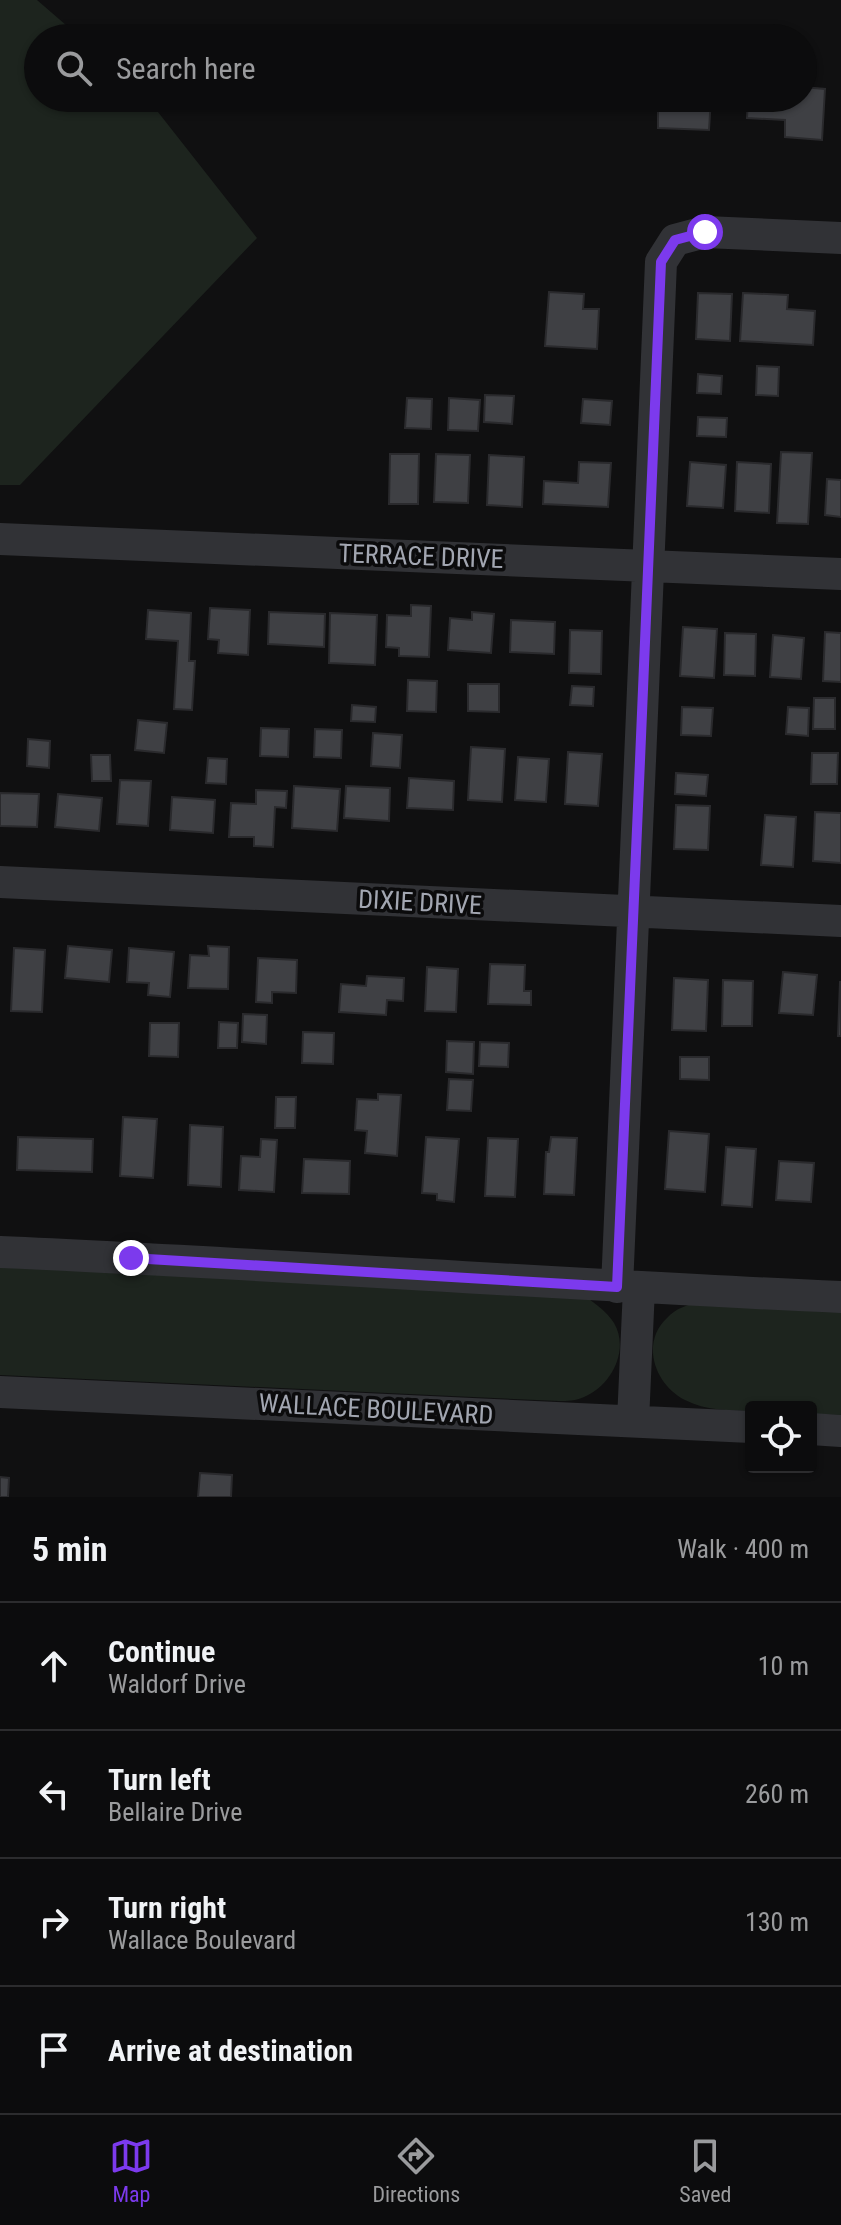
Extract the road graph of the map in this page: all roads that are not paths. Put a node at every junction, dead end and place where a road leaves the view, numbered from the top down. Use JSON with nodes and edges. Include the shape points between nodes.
{"nodes":[{"id":1,"x":841,"y":238,"type":"edge"},
{"id":2,"x":0,"y":539,"type":"edge"},
{"id":3,"x":649,"y":565,"type":"junction"},
{"id":4,"x":841,"y":574,"type":"edge"},
{"id":5,"x":0,"y":882,"type":"edge"},
{"id":6,"x":632,"y":912,"type":"junction"},
{"id":7,"x":841,"y":921,"type":"edge"},
{"id":8,"x":0,"y":1252,"type":"edge"},
{"id":9,"x":628,"y":1288,"type":"junction"},
{"id":10,"x":841,"y":1297,"type":"edge"},
{"id":11,"x":0,"y":1392,"type":"edge"},
{"id":12,"x":633,"y":1421,"type":"junction"},
{"id":13,"x":745,"y":1427,"type":"edge"},
{"id":14,"x":817,"y":1429,"type":"edge"},
{"id":15,"x":841,"y":1431,"type":"edge"}],
"edges":[{"from":1,"to":3,"type":"street","via":[[705,232],[675,240],[661,262]]},
{"from":2,"to":3,"type":"street","name":"TERRACE DRIVE"},
{"from":3,"to":4,"type":"street","name":"TERRACE DRIVE"},
{"from":3,"to":6,"type":"street"},
{"from":5,"to":6,"type":"street","name":"DIXIE DRIVE"},
{"from":6,"to":7,"type":"street","name":"DIXIE DRIVE"},
{"from":6,"to":9,"type":"street"},
{"from":8,"to":9,"type":"street"},
{"from":9,"to":10,"type":"street"},
{"from":9,"to":12,"type":"street"},
{"from":11,"to":12,"type":"street","name":"WALLACE BOULEVARD"},
{"from":12,"to":13,"type":"street","name":"WALLACE BOULEVARD"},
{"from":14,"to":15,"type":"street"}]}
